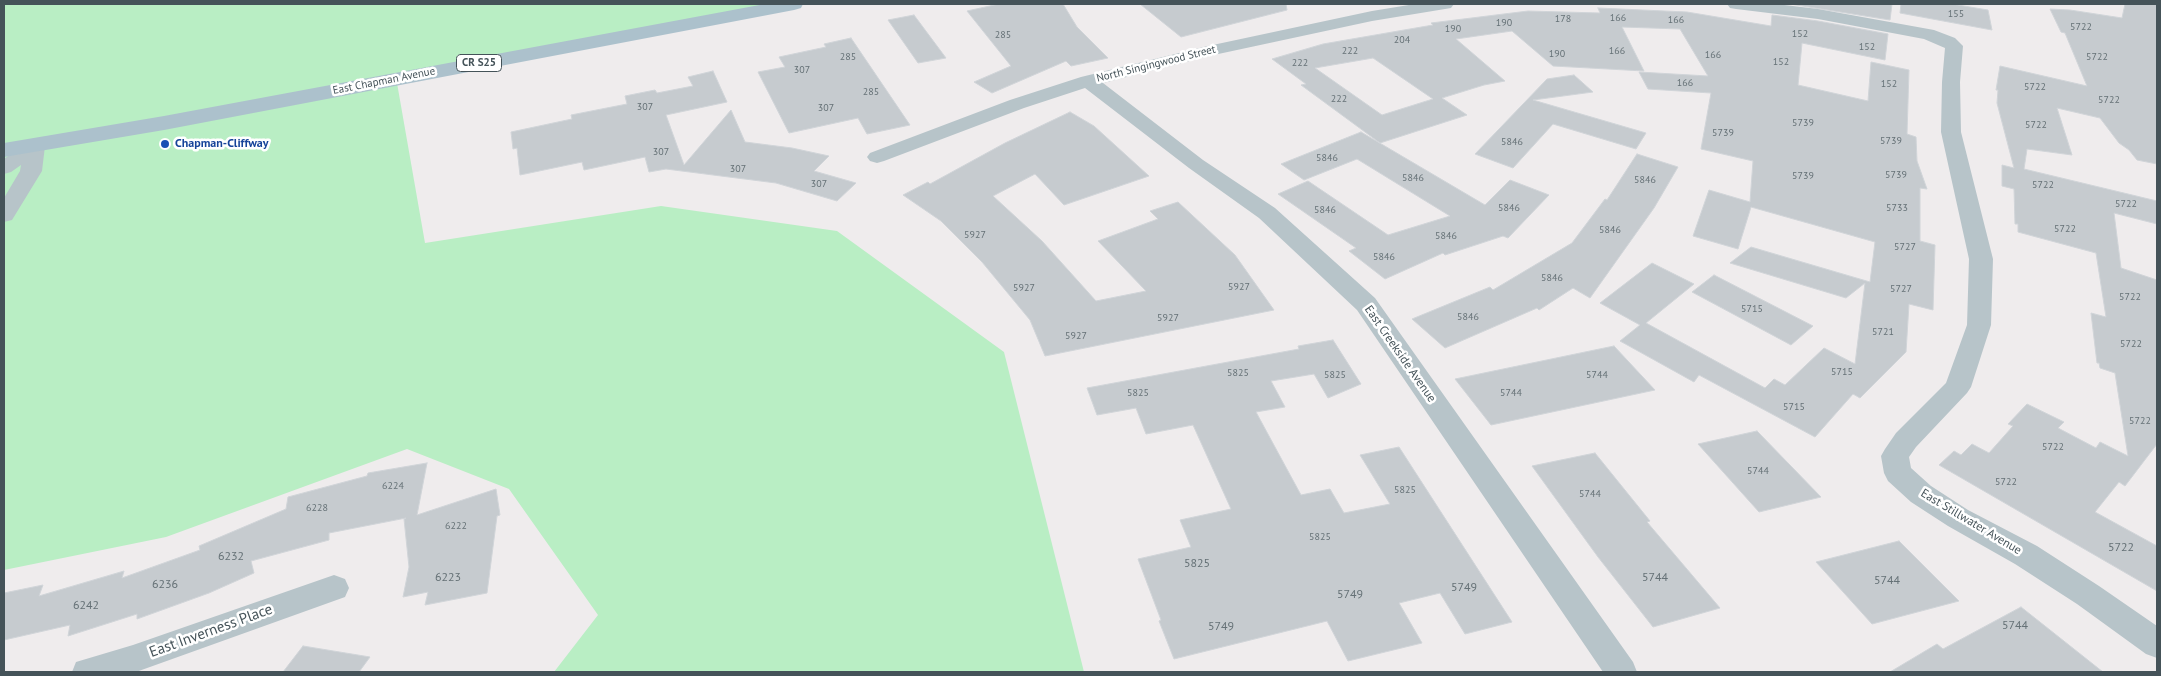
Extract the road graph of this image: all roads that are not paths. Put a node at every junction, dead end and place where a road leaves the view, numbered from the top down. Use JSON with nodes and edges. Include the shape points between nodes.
{"nodes":[{"id":1,"x":794,"y":4,"type":"edge"},
{"id":2,"x":1445,"y":4,"type":"edge"},
{"id":3,"x":1736,"y":4,"type":"edge"},
{"id":4,"x":1088,"y":81,"type":"junction"},
{"id":5,"x":35,"y":146,"type":"junction"},
{"id":6,"x":4,"y":150,"type":"edge"},
{"id":7,"x":877,"y":157,"type":"dead end"},
{"id":8,"x":4,"y":168,"type":"edge"},
{"id":9,"x":4,"y":215,"type":"edge"},
{"id":10,"x":334,"y":588,"type":"dead end"},
{"id":11,"x":2157,"y":644,"type":"edge"},
{"id":12,"x":130,"y":666,"type":"edge"},
{"id":13,"x":88,"y":672,"type":"edge"},
{"id":14,"x":1621,"y":672,"type":"edge"}],
"edges":[{"from":1,"to":5,"type":"main road","name":"East Chapman Avenue","number":"CR S25"},
{"from":2,"to":4,"type":"street","name":"North Singingwood Street","via":[[1256,41]]},
{"from":3,"to":11,"type":"street","name":"East Stillwater Avenue","via":[[1818,14],[1928,34],[1954,46],[1951,132],[1981,259],[1979,325],[1958,388],[1895,456],[1898,473],[1920,494],[2088,595]]},
{"from":4,"to":7,"type":"street","name":"North Singingwood Street"},
{"from":4,"to":14,"type":"street","name":"East Creekside Avenue","via":[[1196,164],[1267,213],[1366,304]]},
{"from":5,"to":6,"type":"main road","name":"East Chapman Avenue","number":"CR S25"},
{"from":5,"to":8,"type":"street"},
{"from":5,"to":9,"type":"street","via":[[31,171]]},
{"from":10,"to":12,"type":"street","name":"East Inverness Place"},
{"from":12,"to":13,"type":"street","name":"East Inverness Place"}]}
